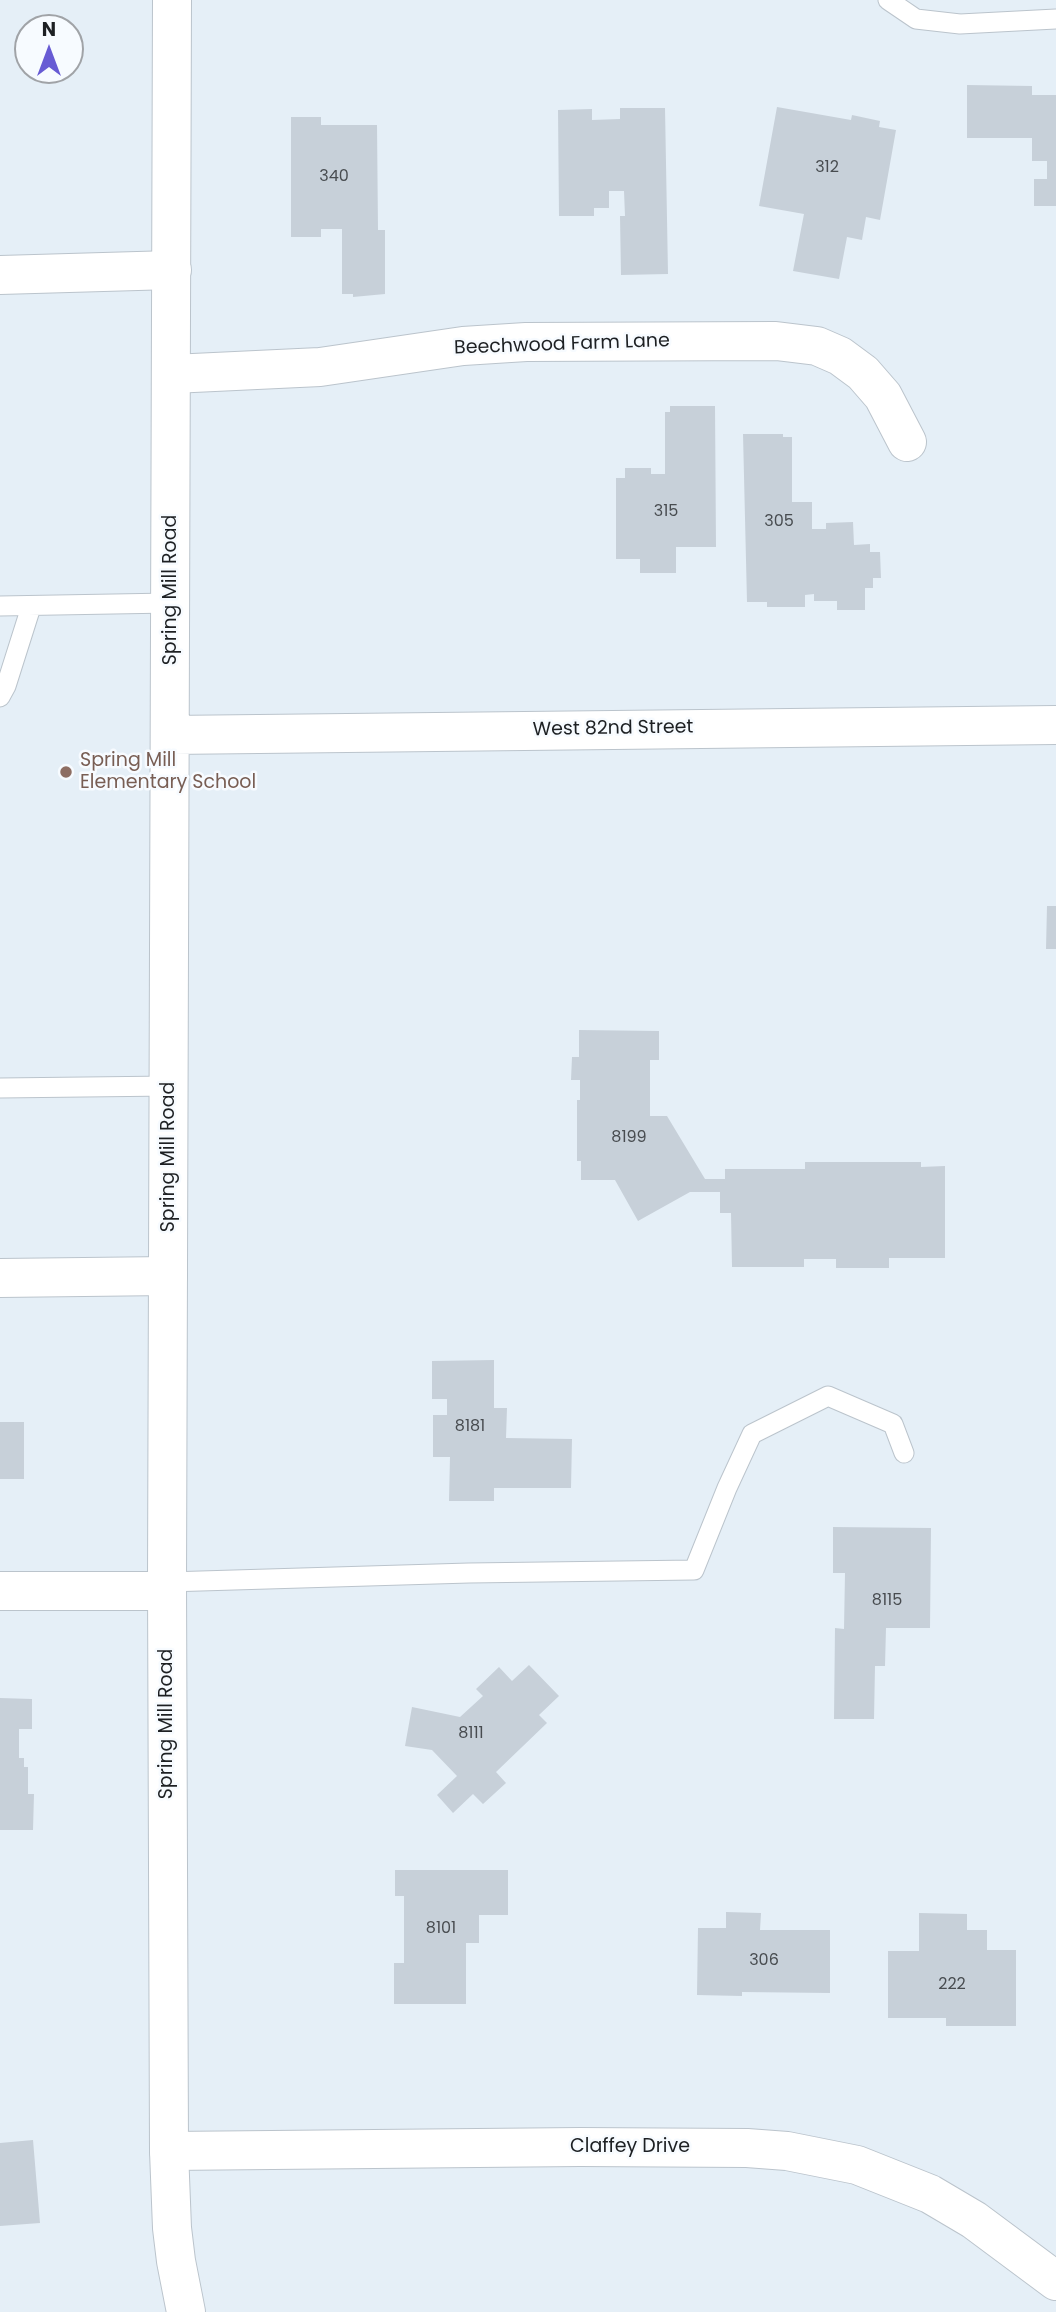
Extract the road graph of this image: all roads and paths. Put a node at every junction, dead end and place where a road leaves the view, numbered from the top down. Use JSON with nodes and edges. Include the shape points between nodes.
{"nodes":[{"id":1,"x":172,"y":0,"type":"edge"},
{"id":2,"x":888,"y":0,"type":"edge"},
{"id":3,"x":1056,"y":19,"type":"edge"},
{"id":4,"x":172,"y":270,"type":"junction"},
{"id":5,"x":0,"y":275,"type":"edge"},
{"id":6,"x":172,"y":374,"type":"junction"},
{"id":7,"x":907,"y":442,"type":"dead end"},
{"id":8,"x":170,"y":603,"type":"junction"},
{"id":9,"x":0,"y":606,"type":"edge"},
{"id":10,"x":31,"y":607,"type":"junction"},
{"id":11,"x":0,"y":697,"type":"edge"},
{"id":12,"x":1056,"y":726,"type":"edge"},
{"id":13,"x":170,"y":734,"type":"junction"},
{"id":14,"x":170,"y":1086,"type":"junction"},
{"id":15,"x":0,"y":1088,"type":"edge"},
{"id":16,"x":168,"y":1276,"type":"junction"},
{"id":17,"x":0,"y":1278,"type":"edge"},
{"id":18,"x":904,"y":1453,"type":"dead end"},
{"id":19,"x":167,"y":1587,"type":"junction"},
{"id":20,"x":0,"y":1591,"type":"edge"},
{"id":21,"x":169,"y":2151,"type":"junction"},
{"id":22,"x":1056,"y":2281,"type":"edge"},
{"id":23,"x":186,"y":2312,"type":"edge"}],
"edges":[{"from":1,"to":4,"type":"street","name":"Spring Mill Road"},
{"from":2,"to":3,"type":"lane","via":[[916,19],[960,24]]},
{"from":4,"to":5,"type":"street"},
{"from":4,"to":6,"type":"street","name":"Spring Mill Road"},
{"from":6,"to":7,"type":"street","name":"Beechwood Farm Lane","via":[[320,367],[463,346],[526,342],[776,341],[817,346],[863,373],[883,396]]},
{"from":6,"to":8,"type":"street","name":"Spring Mill Road"},
{"from":8,"to":10,"type":"lane"},
{"from":8,"to":13,"type":"street","name":"Spring Mill Road"},
{"from":9,"to":10,"type":"lane"},
{"from":10,"to":11,"type":"lane"},
{"from":12,"to":13,"type":"street","name":"West 82nd Street"},
{"from":13,"to":14,"type":"street","name":"Spring Mill Road"},
{"from":14,"to":15,"type":"lane"},
{"from":14,"to":16,"type":"street","name":"Spring Mill Road"},
{"from":16,"to":17,"type":"street"},
{"from":16,"to":19,"type":"street","name":"Spring Mill Road"},
{"from":18,"to":19,"type":"lane","via":[[892,1424],[828,1396],[752,1434],[694,1570],[469,1573]]},
{"from":19,"to":20,"type":"street"},
{"from":19,"to":21,"type":"street","name":"Spring Mill Road"},
{"from":21,"to":22,"type":"street","name":"Claffey Drive","via":[[580,2147],[787,2151],[857,2165],[930,2194],[974,2220]]},
{"from":21,"to":23,"type":"street","name":"Spring Mill Road","via":[[174,2250]]}]}
